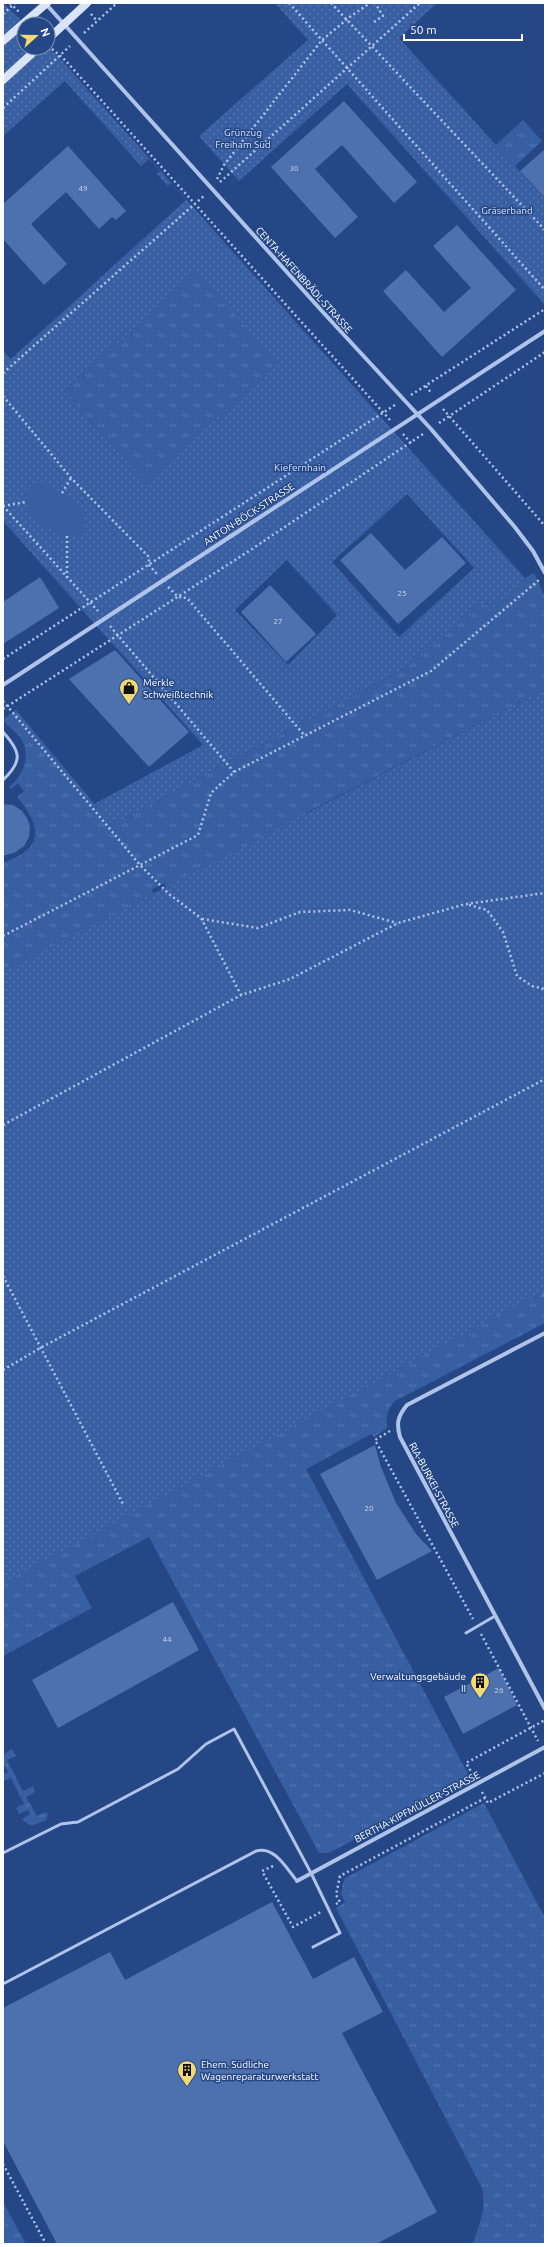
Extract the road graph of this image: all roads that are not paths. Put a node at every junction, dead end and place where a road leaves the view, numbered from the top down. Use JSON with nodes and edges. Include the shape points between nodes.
{"nodes":[{"id":1,"x":45,"y":3,"type":"edge"},
{"id":2,"x":87,"y":3,"type":"edge"},
{"id":3,"x":63,"y":25,"type":"junction"},
{"id":4,"x":56,"y":32,"type":"edge"},
{"id":5,"x":3,"y":41,"type":"edge"},
{"id":6,"x":29,"y":56,"type":"edge"},
{"id":7,"x":3,"y":80,"type":"edge"},
{"id":8,"x":545,"y":331,"type":"edge"},
{"id":9,"x":417,"y":415,"type":"junction"},
{"id":10,"x":545,"y":573,"type":"edge"},
{"id":11,"x":3,"y":685,"type":"edge"},
{"id":12,"x":3,"y":732,"type":"edge"},
{"id":13,"x":3,"y":780,"type":"edge"},
{"id":14,"x":545,"y":1333,"type":"edge"},
{"id":15,"x":495,"y":1616,"type":"junction"},
{"id":16,"x":466,"y":1633,"type":"dead end"},
{"id":17,"x":545,"y":1709,"type":"edge"},
{"id":18,"x":544,"y":1748,"type":"edge"},
{"id":19,"x":3,"y":1853,"type":"edge"},
{"id":20,"x":311,"y":1873,"type":"junction"},
{"id":21,"x":297,"y":1881,"type":"joint"},
{"id":22,"x":313,"y":1947,"type":"dead end"},
{"id":23,"x":3,"y":1984,"type":"edge"}],
"edges":[{"from":1,"to":3,"type":"street","name":"CENTA-HAFENBRÄDL-STRASSE"},
{"from":1,"to":5,"type":"main road"},
{"from":2,"to":3,"type":"main road"},
{"from":3,"to":4,"type":"main road"},
{"from":3,"to":9,"type":"street","name":"CENTA-HAFENBRÄDL-STRASSE"},
{"from":6,"to":7,"type":"main road"},
{"from":8,"to":9,"type":"street","name":"ANTON-BÖCK-STRASSE"},
{"from":9,"to":10,"type":"street","name":"CENTA-HAFENBRÄDL-STRASSE","via":[[514,526],[533,551]]},
{"from":9,"to":11,"type":"street","name":"ANTON-BÖCK-STRASSE"},
{"from":12,"to":13,"type":"lane","via":[[16,752],[17,763],[14,770]]},
{"from":14,"to":15,"type":"street","name":"RIA-BURKEI-STRASSE","via":[[407,1405],[400,1414],[397,1426],[400,1437]]},
{"from":15,"to":16,"type":"lane"},
{"from":15,"to":17,"type":"street","name":"RIA-BURKEI-STRASSE"},
{"from":18,"to":20,"type":"street","name":"BERTHA-KIPFMÜLLER-STRASSE"},
{"from":19,"to":20,"type":"lane","via":[[61,1824],[78,1822],[138,1790],[178,1768],[206,1744],[234,1729]]},
{"from":20,"to":21,"type":"street","name":"BERTHA-KIPFMÜLLER-STRASSE"},
{"from":20,"to":22,"type":"lane","via":[[340,1933]]},
{"from":21,"to":23,"type":"lane","via":[[269,1850],[256,1851]]}]}
